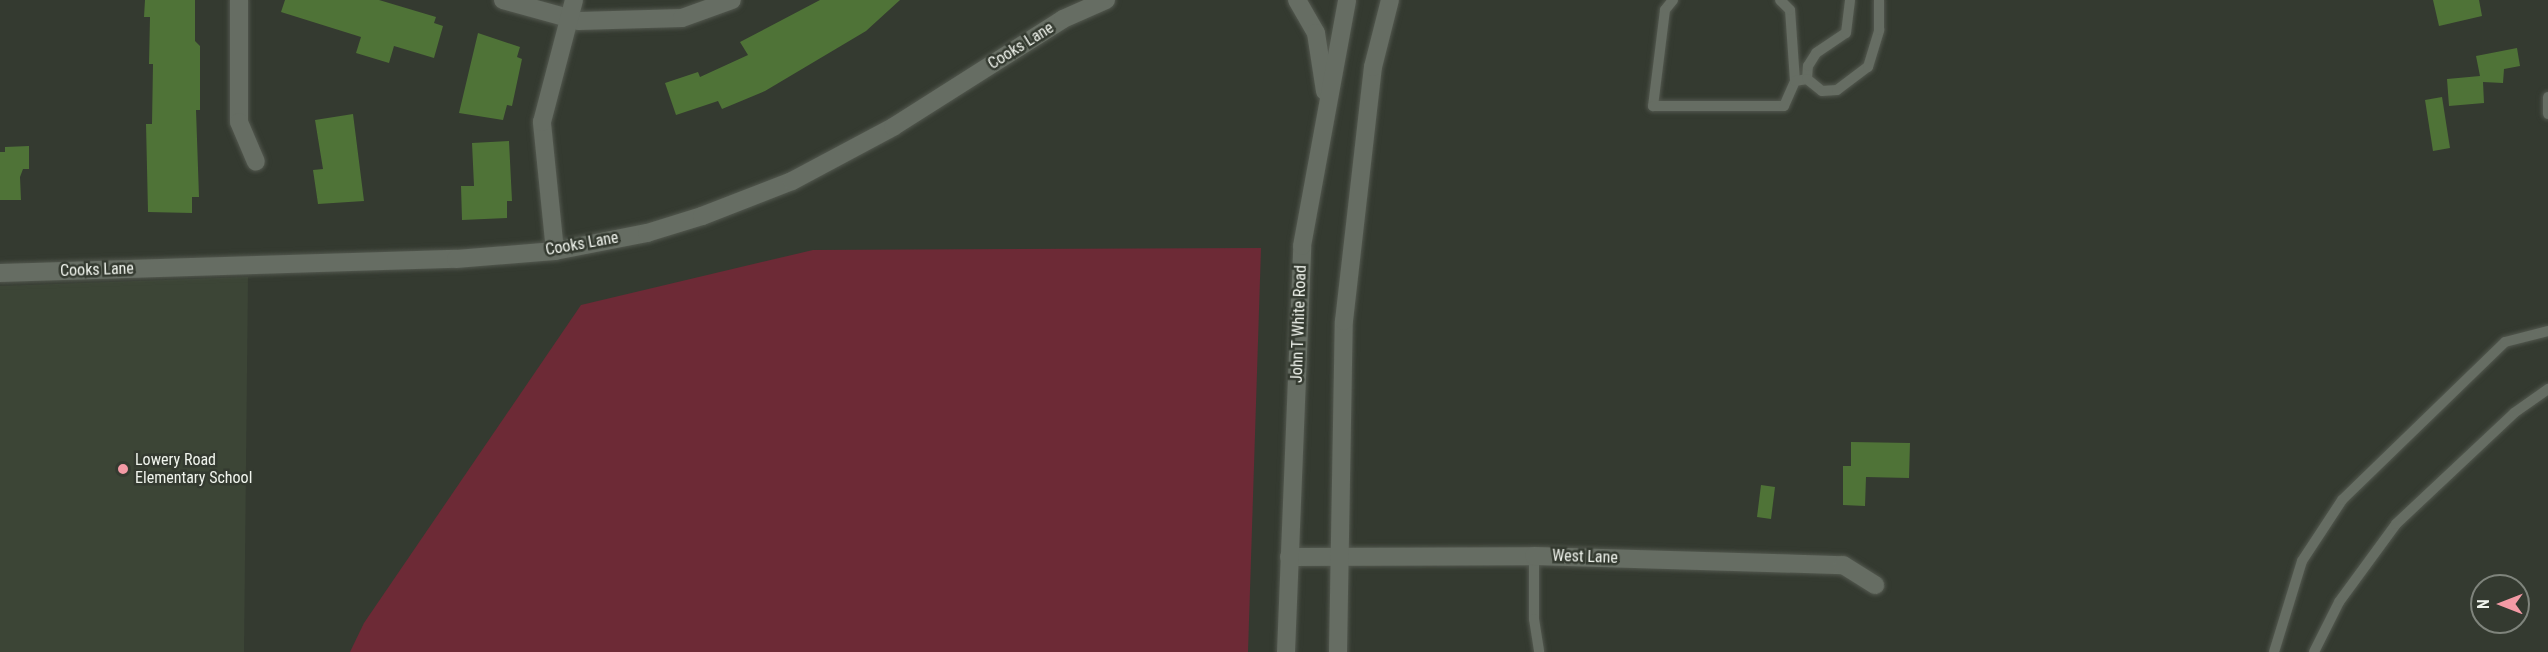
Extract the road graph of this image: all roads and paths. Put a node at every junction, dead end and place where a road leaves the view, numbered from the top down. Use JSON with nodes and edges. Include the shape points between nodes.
{"nodes":[{"id":1,"x":239,"y":0,"type":"edge"},
{"id":2,"x":503,"y":0,"type":"edge"},
{"id":3,"x":574,"y":0,"type":"edge"},
{"id":4,"x":732,"y":0,"type":"edge"},
{"id":5,"x":1106,"y":0,"type":"edge"},
{"id":6,"x":1297,"y":0,"type":"edge"},
{"id":7,"x":1347,"y":0,"type":"edge"},
{"id":8,"x":1390,"y":0,"type":"edge"},
{"id":9,"x":1673,"y":0,"type":"edge"},
{"id":10,"x":1780,"y":0,"type":"edge"},
{"id":11,"x":1850,"y":0,"type":"edge"},
{"id":12,"x":1879,"y":0,"type":"edge"},
{"id":13,"x":568,"y":20,"type":"junction"},
{"id":14,"x":1807,"y":79,"type":"junction"},
{"id":15,"x":1795,"y":81,"type":"junction"},
{"id":16,"x":2548,"y":97,"type":"edge"},
{"id":17,"x":2548,"y":114,"type":"edge"},
{"id":18,"x":1327,"y":116,"type":"junction"},
{"id":19,"x":256,"y":162,"type":"dead end"},
{"id":20,"x":555,"y":251,"type":"junction"},
{"id":21,"x":0,"y":273,"type":"edge"},
{"id":22,"x":2548,"y":331,"type":"edge"},
{"id":23,"x":2548,"y":389,"type":"edge"},
{"id":24,"x":1534,"y":556,"type":"junction"},
{"id":25,"x":1289,"y":557,"type":"junction"},
{"id":26,"x":1341,"y":557,"type":"junction"},
{"id":27,"x":1875,"y":585,"type":"dead end"},
{"id":28,"x":1286,"y":652,"type":"edge"},
{"id":29,"x":1338,"y":652,"type":"edge"},
{"id":30,"x":1539,"y":652,"type":"edge"},
{"id":31,"x":2274,"y":652,"type":"edge"},
{"id":32,"x":2314,"y":652,"type":"edge"}],
"edges":[{"from":1,"to":19,"type":"street","via":[[239,122]]},
{"from":2,"to":13,"type":"street"},
{"from":3,"to":13,"type":"street"},
{"from":4,"to":13,"type":"street","via":[[682,18]]},
{"from":5,"to":20,"type":"street","name":"Cooks Lane","via":[[1063,19],[893,127],[792,181],[691,219]]},
{"from":6,"to":18,"type":"street","via":[[1316,33]]},
{"from":7,"to":18,"type":"street","name":"John T White Road"},
{"from":8,"to":26,"type":"street","via":[[1373,67],[1346,298]]},
{"from":9,"to":15,"type":"lane","via":[[1665,10],[1653,106],[1784,106]]},
{"from":10,"to":15,"type":"lane","via":[[1790,10]]},
{"from":11,"to":14,"type":"lane","via":[[1846,33],[1816,53],[1808,66]]},
{"from":12,"to":14,"type":"lane","via":[[1879,30],[1868,67],[1837,90],[1822,91]]},
{"from":13,"to":20,"type":"street","via":[[542,122]]},
{"from":14,"to":15,"type":"lane"},
{"from":16,"to":17,"type":"lane"},
{"from":18,"to":25,"type":"street","name":"John T White Road","via":[[1302,246]]},
{"from":20,"to":21,"type":"street","name":"Cooks Lane","via":[[456,259]]},
{"from":22,"to":31,"type":"lane","via":[[2505,342],[2342,500],[2302,561]]},
{"from":23,"to":32,"type":"lane","via":[[2514,413],[2396,524],[2339,602]]},
{"from":24,"to":26,"type":"street","name":"West Lane"},
{"from":24,"to":27,"type":"street","name":"West Lane","via":[[1843,566]]},
{"from":24,"to":30,"type":"lane","via":[[1534,619]]},
{"from":25,"to":26,"type":"street","name":"West Lane"},
{"from":25,"to":28,"type":"street","name":"John T White Road"},
{"from":26,"to":29,"type":"street"}]}
